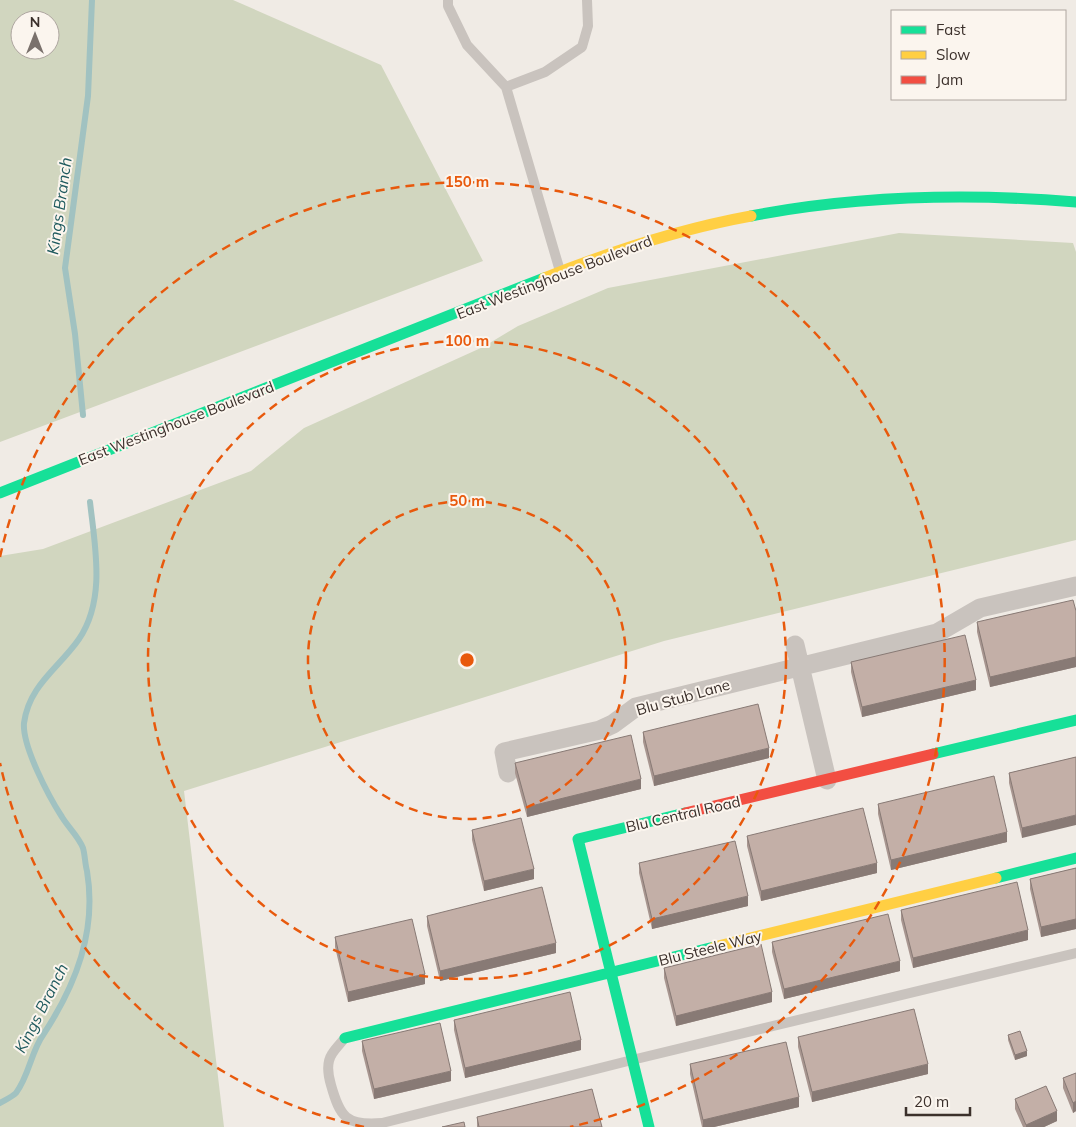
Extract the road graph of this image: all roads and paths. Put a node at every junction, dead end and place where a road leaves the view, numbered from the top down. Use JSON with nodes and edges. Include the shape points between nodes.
{"nodes":[{"id":1,"x":448,"y":0,"type":"edge"},
{"id":2,"x":587,"y":0,"type":"edge"},
{"id":3,"x":506,"y":87,"type":"junction"},
{"id":4,"x":1076,"y":202,"type":"edge"},
{"id":5,"x":560,"y":272,"type":"junction"},
{"id":6,"x":0,"y":493,"type":"edge"},
{"id":7,"x":1076,"y":586,"type":"edge"},
{"id":8,"x":794,"y":645,"type":"dead end"},
{"id":9,"x":800,"y":667,"type":"junction"},
{"id":10,"x":1076,"y":720,"type":"edge"},
{"id":11,"x":508,"y":773,"type":"dead end"},
{"id":12,"x":827,"y":780,"type":"junction"},
{"id":13,"x":1076,"y":858,"type":"edge"},
{"id":14,"x":1076,"y":953,"type":"edge"},
{"id":15,"x":611,"y":973,"type":"junction"},
{"id":16,"x":345,"y":1038,"type":"joint"},
{"id":17,"x":632,"y":1060,"type":"junction"},
{"id":18,"x":649,"y":1127,"type":"edge"}],
"edges":[{"from":1,"to":3,"type":"lane","via":[[467,45]]},
{"from":2,"to":3,"type":"lane","via":[[588,26],[582,47],[544,72]]},
{"from":3,"to":5,"type":"lane"},
{"from":4,"to":5,"type":"street","name":"East Westinghouse Boulevard","via":[[956,194],[832,201],[755,213],[671,233]]},
{"from":5,"to":6,"type":"street","name":"East Westinghouse Boulevard"},
{"from":7,"to":9,"type":"street","name":"Blu Stub Lane","via":[[980,608],[937,633]]},
{"from":8,"to":9,"type":"street"},
{"from":9,"to":11,"type":"street","name":"Blu Stub Lane","via":[[636,708],[600,730],[504,752]]},
{"from":9,"to":12,"type":"street"},
{"from":10,"to":12,"type":"street","name":"Blu Central Road"},
{"from":12,"to":15,"type":"street","name":"Blu Central Road","via":[[578,840]]},
{"from":13,"to":15,"type":"street","name":"Blu Steele Way"},
{"from":14,"to":17,"type":"lane"},
{"from":15,"to":16,"type":"street","name":"Blu Steele Way"},
{"from":15,"to":17,"type":"street","name":"Blu Central Road"},
{"from":16,"to":17,"type":"lane","via":[[331,1055],[327,1073],[338,1110],[365,1124],[382,1123]]},
{"from":17,"to":18,"type":"street","name":"Blu Central Road"}]}
